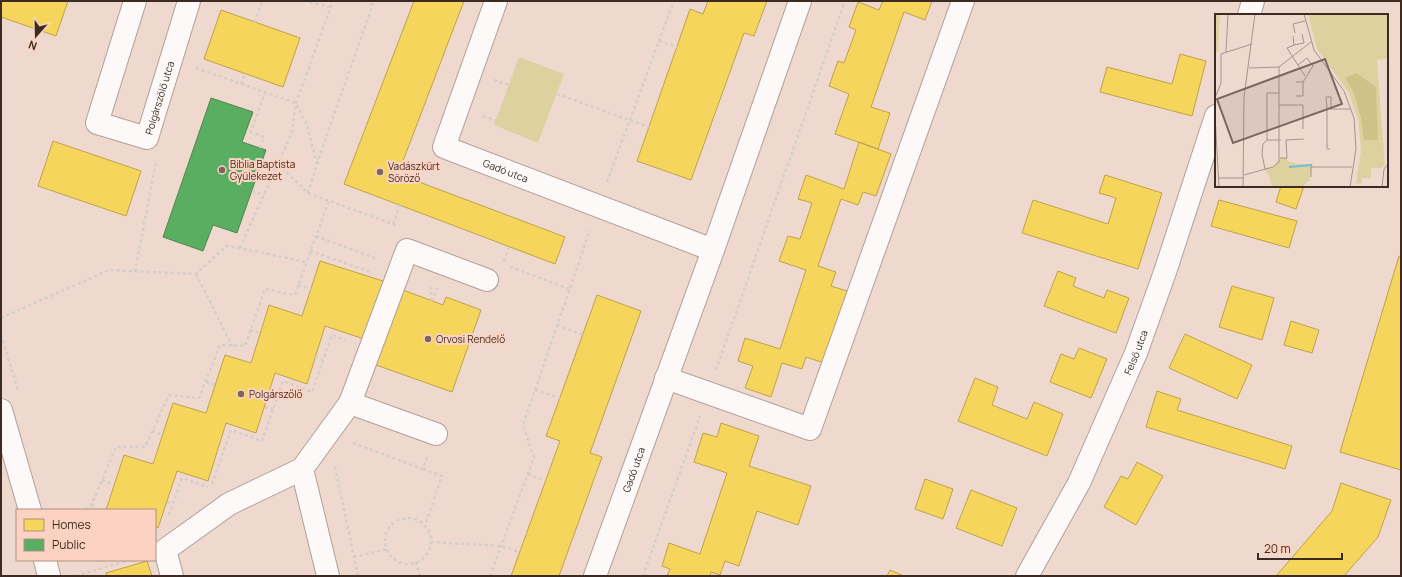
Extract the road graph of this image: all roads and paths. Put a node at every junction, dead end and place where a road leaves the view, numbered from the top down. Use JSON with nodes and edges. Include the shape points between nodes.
{"nodes":[{"id":1,"x":135,"y":1,"type":"edge"},
{"id":2,"x":189,"y":1,"type":"edge"},
{"id":3,"x":262,"y":1,"type":"edge"},
{"id":4,"x":304,"y":1,"type":"edge"},
{"id":5,"x":333,"y":1,"type":"edge"},
{"id":6,"x":364,"y":1,"type":"edge"},
{"id":7,"x":374,"y":1,"type":"edge"},
{"id":8,"x":496,"y":1,"type":"edge"},
{"id":9,"x":675,"y":1,"type":"edge"},
{"id":10,"x":800,"y":1,"type":"edge"},
{"id":11,"x":845,"y":1,"type":"edge"},
{"id":12,"x":963,"y":1,"type":"edge"},
{"id":13,"x":1253,"y":1,"type":"edge"},
{"id":14,"x":373,"y":5,"type":"junction"},
{"id":15,"x":331,"y":7,"type":"junction"},
{"id":16,"x":1249,"y":14,"type":"edge"},
{"id":17,"x":255,"y":22,"type":"dead end"},
{"id":18,"x":659,"y":41,"type":"junction"},
{"id":19,"x":677,"y":47,"type":"dead end"},
{"id":20,"x":192,"y":67,"type":"dead end"},
{"id":21,"x":245,"y":74,"type":"dead end"},
{"id":22,"x":241,"y":84,"type":"junction"},
{"id":23,"x":265,"y":92,"type":"junction"},
{"id":24,"x":557,"y":94,"type":"dead end"},
{"id":25,"x":296,"y":103,"type":"junction"},
{"id":26,"x":1215,"y":119,"type":"edge"},
{"id":27,"x":630,"y":120,"type":"junction"},
{"id":28,"x":649,"y":127,"type":"dead end"},
{"id":29,"x":147,"y":138,"type":"junction"},
{"id":30,"x":260,"y":148,"type":"dead end"},
{"id":31,"x":278,"y":164,"type":"junction"},
{"id":32,"x":317,"y":164,"type":"junction"},
{"id":33,"x":252,"y":191,"type":"dead end"},
{"id":34,"x":264,"y":195,"type":"junction"},
{"id":35,"x":329,"y":200,"type":"dead end"},
{"id":36,"x":400,"y":206,"type":"dead end"},
{"id":37,"x":598,"y":206,"type":"junction"},
{"id":38,"x":393,"y":224,"type":"dead end"},
{"id":39,"x":316,"y":236,"type":"junction"},
{"id":40,"x":509,"y":247,"type":"dead end"},
{"id":41,"x":240,"y":248,"type":"junction"},
{"id":42,"x":713,"y":250,"type":"junction"},
{"id":43,"x":310,"y":251,"type":"junction"},
{"id":44,"x":306,"y":262,"type":"junction"},
{"id":45,"x":503,"y":264,"type":"dead end"},
{"id":46,"x":400,"y":268,"type":"junction"},
{"id":47,"x":135,"y":272,"type":"junction"},
{"id":48,"x":196,"y":274,"type":"junction"},
{"id":49,"x":375,"y":274,"type":"dead end"},
{"id":50,"x":487,"y":280,"type":"dead end"},
{"id":51,"x":298,"y":285,"type":"junction"},
{"id":52,"x":310,"y":289,"type":"dead end"},
{"id":53,"x":1,"y":318,"type":"edge"},
{"id":54,"x":557,"y":325,"type":"junction"},
{"id":55,"x":250,"y":330,"type":"junction"},
{"id":56,"x":260,"y":333,"type":"dead end"},
{"id":57,"x":583,"y":335,"type":"dead end"},
{"id":58,"x":352,"y":342,"type":"dead end"},
{"id":59,"x":232,"y":346,"type":"junction"},
{"id":60,"x":315,"y":357,"type":"dead end"},
{"id":61,"x":323,"y":360,"type":"junction"},
{"id":62,"x":666,"y":378,"type":"junction"},
{"id":63,"x":206,"y":382,"type":"junction"},
{"id":64,"x":215,"y":384,"type":"dead end"},
{"id":65,"x":535,"y":390,"type":"junction"},
{"id":66,"x":708,"y":392,"type":"junction"},
{"id":67,"x":560,"y":398,"type":"dead end"},
{"id":68,"x":350,"y":403,"type":"junction"},
{"id":69,"x":265,"y":407,"type":"dead end"},
{"id":70,"x":273,"y":409,"type":"junction"},
{"id":71,"x":1,"y":410,"type":"edge"},
{"id":72,"x":152,"y":431,"type":"junction"},
{"id":73,"x":327,"y":434,"type":"junction"},
{"id":74,"x":436,"y":434,"type":"joint"},
{"id":75,"x":163,"y":435,"type":"dead end"},
{"id":76,"x":216,"y":455,"type":"dead end"},
{"id":77,"x":222,"y":457,"type":"junction"},
{"id":78,"x":302,"y":469,"type":"junction"},
{"id":79,"x":423,"y":469,"type":"junction"},
{"id":80,"x":528,"y":474,"type":"junction"},
{"id":81,"x":101,"y":480,"type":"junction"},
{"id":82,"x":545,"y":481,"type":"dead end"},
{"id":83,"x":114,"y":485,"type":"dead end"},
{"id":84,"x":167,"y":502,"type":"dead end"},
{"id":85,"x":92,"y":504,"type":"junction"},
{"id":86,"x":173,"y":504,"type":"junction"},
{"id":87,"x":30,"y":509,"type":"edge"},
{"id":88,"x":87,"y":509,"type":"edge"},
{"id":89,"x":95,"y":509,"type":"edge"},
{"id":90,"x":168,"y":517,"type":"dead end"},
{"id":91,"x":425,"y":526,"type":"junction"},
{"id":92,"x":431,"y":542,"type":"junction"},
{"id":93,"x":502,"y":546,"type":"junction"},
{"id":94,"x":386,"y":549,"type":"junction"},
{"id":95,"x":520,"y":552,"type":"dead end"},
{"id":96,"x":354,"y":557,"type":"junction"},
{"id":97,"x":45,"y":561,"type":"edge"},
{"id":98,"x":126,"y":561,"type":"edge"},
{"id":99,"x":416,"y":562,"type":"junction"},
{"id":100,"x":49,"y":576,"type":"edge"},
{"id":101,"x":76,"y":576,"type":"edge"},
{"id":102,"x":172,"y":576,"type":"edge"},
{"id":103,"x":328,"y":576,"type":"edge"},
{"id":104,"x":358,"y":576,"type":"edge"},
{"id":105,"x":420,"y":576,"type":"edge"},
{"id":106,"x":490,"y":576,"type":"edge"},
{"id":107,"x":595,"y":576,"type":"edge"},
{"id":108,"x":643,"y":576,"type":"edge"},
{"id":109,"x":1027,"y":576,"type":"edge"}],
"edges":[{"from":1,"to":29,"type":"street","name":"Polgárszőlő utca","via":[[98,123]]},
{"from":2,"to":29,"type":"street","name":"Polgárszőlő utca"},
{"from":3,"to":17,"type":"path"},
{"from":4,"to":15,"type":"path"},
{"from":5,"to":15,"type":"path"},
{"from":6,"to":14,"type":"path"},
{"from":7,"to":14,"type":"path"},
{"from":8,"to":37,"type":"street","name":"Gadó utca","via":[[444,146]]},
{"from":9,"to":18,"type":"path"},
{"from":10,"to":42,"type":"street","name":"Gadó utca"},
{"from":11,"to":66,"type":"path"},
{"from":12,"to":66,"type":"street","via":[[810,429]]},
{"from":13,"to":16,"type":"street"},
{"from":14,"to":32,"type":"path"},
{"from":15,"to":25,"type":"path"},
{"from":18,"to":19,"type":"path"},
{"from":18,"to":27,"type":"path"},
{"from":20,"to":22,"type":"path"},
{"from":21,"to":22,"type":"path"},
{"from":22,"to":23,"type":"path"},
{"from":23,"to":25,"type":"path"},
{"from":23,"to":30,"type":"path","via":[[251,132],[264,137]]},
{"from":24,"to":27,"type":"path"},
{"from":25,"to":31,"type":"path","via":[[292,132]]},
{"from":25,"to":32,"type":"path","via":[[306,125]]},
{"from":26,"to":109,"type":"street","name":"Felső utca","via":[[1136,353],[1079,483]]},
{"from":27,"to":28,"type":"path"},
{"from":27,"to":37,"type":"path"},
{"from":29,"to":47,"type":"path","via":[[158,155]]},
{"from":31,"to":32,"type":"path","via":[[308,193]]},
{"from":31,"to":34,"type":"path"},
{"from":33,"to":34,"type":"path"},
{"from":34,"to":41,"type":"path"},
{"from":35,"to":39,"type":"path"},
{"from":36,"to":38,"type":"path"},
{"from":37,"to":42,"type":"street","name":"Gadó utca"},
{"from":37,"to":54,"type":"path"},
{"from":39,"to":43,"type":"path"},
{"from":39,"to":46,"type":"path"},
{"from":40,"to":45,"type":"path"},
{"from":41,"to":44,"type":"path"},
{"from":41,"to":48,"type":"path","via":[[226,246]]},
{"from":42,"to":62,"type":"street","name":"Gadó utca"},
{"from":43,"to":44,"type":"path"},
{"from":43,"to":49,"type":"path"},
{"from":44,"to":51,"type":"path"},
{"from":46,"to":50,"type":"street","via":[[407,250]]},
{"from":46,"to":68,"type":"street"},
{"from":47,"to":48,"type":"path"},
{"from":47,"to":53,"type":"path","via":[[109,270]]},
{"from":48,"to":59,"type":"path"},
{"from":51,"to":52,"type":"path"},
{"from":51,"to":55,"type":"path","via":[[295,295],[264,289]]},
{"from":54,"to":57,"type":"path"},
{"from":54,"to":65,"type":"path"},
{"from":55,"to":56,"type":"path"},
{"from":55,"to":59,"type":"path","via":[[245,346]]},
{"from":58,"to":61,"type":"path","via":[[332,334]]},
{"from":59,"to":63,"type":"path","via":[[220,346]]},
{"from":60,"to":61,"type":"path"},
{"from":61,"to":70,"type":"path","via":[[312,392],[283,381]]},
{"from":62,"to":66,"type":"street"},
{"from":62,"to":107,"type":"street","name":"Gadó utca"},
{"from":63,"to":64,"type":"path"},
{"from":63,"to":72,"type":"path","via":[[200,398],[169,395]]},
{"from":65,"to":67,"type":"path"},
{"from":65,"to":80,"type":"path","via":[[523,425],[534,457]]},
{"from":66,"to":108,"type":"path"},
{"from":68,"to":73,"type":"street"},
{"from":68,"to":74,"type":"street"},
{"from":69,"to":70,"type":"path"},
{"from":70,"to":77,"type":"path","via":[[262,441],[231,430]]},
{"from":71,"to":87,"type":"street"},
{"from":72,"to":75,"type":"path"},
{"from":72,"to":81,"type":"path","via":[[145,447],[116,448]]},
{"from":73,"to":78,"type":"street"},
{"from":73,"to":79,"type":"path"},
{"from":73,"to":96,"type":"path"},
{"from":74,"to":79,"type":"path"},
{"from":76,"to":77,"type":"path"},
{"from":77,"to":86,"type":"path","via":[[211,488],[182,478]]},
{"from":78,"to":102,"type":"street","via":[[229,504],[165,550]]},
{"from":78,"to":103,"type":"street"},
{"from":79,"to":91,"type":"path","via":[[442,476]]},
{"from":80,"to":82,"type":"path"},
{"from":80,"to":93,"type":"path"},
{"from":81,"to":83,"type":"path"},
{"from":81,"to":85,"type":"path"},
{"from":84,"to":86,"type":"path"},
{"from":85,"to":88,"type":"path"},
{"from":85,"to":89,"type":"path"},
{"from":86,"to":90,"type":"path"},
{"from":91,"to":92,"type":"path","via":[[430,533]]},
{"from":91,"to":94,"type":"path","via":[[418,520],[401,519],[387,531]]},
{"from":92,"to":93,"type":"path"},
{"from":92,"to":99,"type":"path","via":[[424,558]]},
{"from":93,"to":95,"type":"path"},
{"from":93,"to":106,"type":"path"},
{"from":94,"to":96,"type":"path"},
{"from":94,"to":99,"type":"path","via":[[398,561],[407,564]]},
{"from":96,"to":104,"type":"path"},
{"from":97,"to":100,"type":"street"},
{"from":98,"to":101,"type":"path"},
{"from":99,"to":105,"type":"path"}]}
